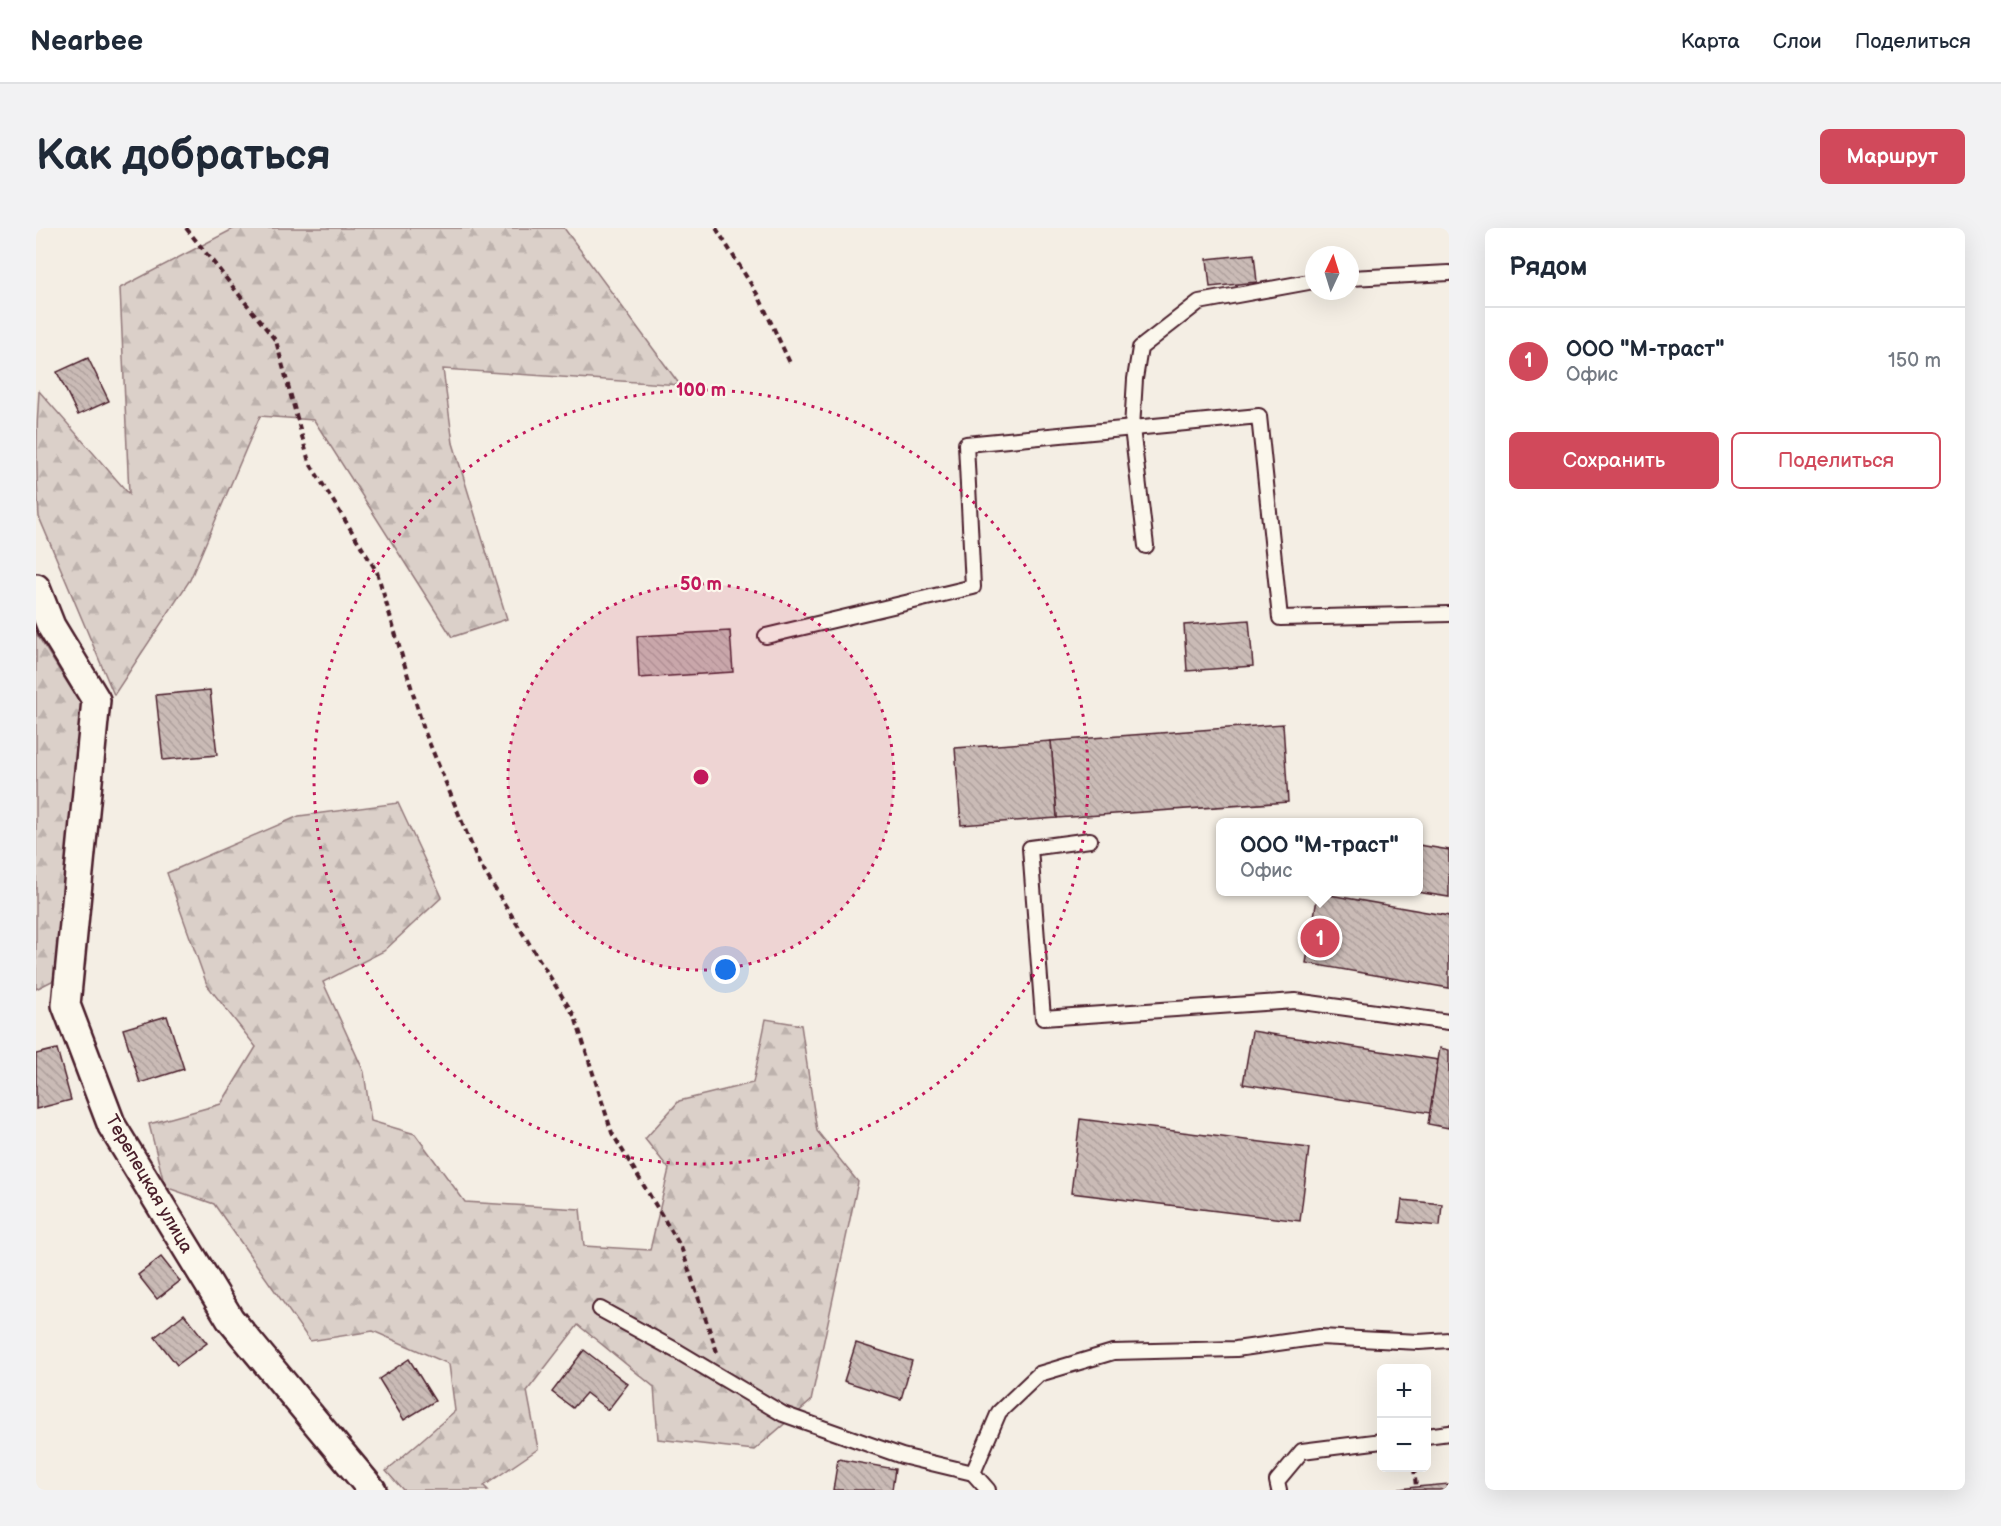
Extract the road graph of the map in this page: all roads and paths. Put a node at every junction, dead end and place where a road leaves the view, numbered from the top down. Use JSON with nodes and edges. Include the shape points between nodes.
{"nodes":[{"id":1,"x":186,"y":228,"type":"edge"},
{"id":2,"x":716,"y":228,"type":"edge"},
{"id":3,"x":1449,"y":273,"type":"edge"},
{"id":4,"x":1359,"y":278,"type":"edge"},
{"id":5,"x":1305,"y":283,"type":"edge"},
{"id":6,"x":790,"y":363,"type":"dead end"},
{"id":7,"x":1132,"y":428,"type":"junction"},
{"id":8,"x":1146,"y":546,"type":"dead end"},
{"id":9,"x":36,"y":588,"type":"edge"},
{"id":10,"x":1449,"y":614,"type":"edge"},
{"id":11,"x":766,"y":636,"type":"dead end"},
{"id":12,"x":1090,"y":840,"type":"dead end"},
{"id":13,"x":1449,"y":1022,"type":"edge"},
{"id":14,"x":600,"y":1309,"type":"dead end"},
{"id":15,"x":1449,"y":1340,"type":"edge"},
{"id":16,"x":728,"y":1381,"type":"junction"},
{"id":17,"x":1449,"y":1433,"type":"edge"},
{"id":18,"x":1431,"y":1435,"type":"edge"},
{"id":19,"x":1377,"y":1442,"type":"edge"},
{"id":20,"x":1414,"y":1472,"type":"edge"},
{"id":21,"x":973,"y":1473,"type":"junction"},
{"id":22,"x":1416,"y":1487,"type":"dead end"},
{"id":23,"x":372,"y":1490,"type":"edge"},
{"id":24,"x":988,"y":1490,"type":"edge"},
{"id":25,"x":1278,"y":1490,"type":"edge"}],
"edges":[{"from":1,"to":16,"type":"path","via":[[276,341],[309,462],[376,572],[424,730],[478,863],[574,1017],[612,1133],[681,1247]]},
{"from":2,"to":6,"type":"path","via":[[759,297]]},
{"from":3,"to":4,"type":"lane"},
{"from":5,"to":7,"type":"lane","via":[[1198,302],[1140,348]]},
{"from":7,"to":8,"type":"lane"},
{"from":7,"to":10,"type":"lane","via":[[1259,416],[1280,618]]},
{"from":7,"to":11,"type":"lane","via":[[966,444],[973,587]]},
{"from":9,"to":23,"type":"street","name":"Терепецкая улица","via":[[51,626],[96,700],[66,1005],[112,1126],[230,1319]]},
{"from":12,"to":13,"type":"lane","via":[[1030,849],[1043,1018],[1295,1001]]},
{"from":14,"to":16,"type":"lane"},
{"from":15,"to":21,"type":"lane","via":[[1320,1337],[1236,1349],[1113,1352],[1039,1374],[999,1412]]},
{"from":16,"to":21,"type":"lane","via":[[783,1414],[902,1456]]},
{"from":17,"to":18,"type":"lane"},
{"from":19,"to":25,"type":"lane","via":[[1302,1451],[1277,1481]]},
{"from":20,"to":22,"type":"path"},
{"from":21,"to":24,"type":"lane"}]}
